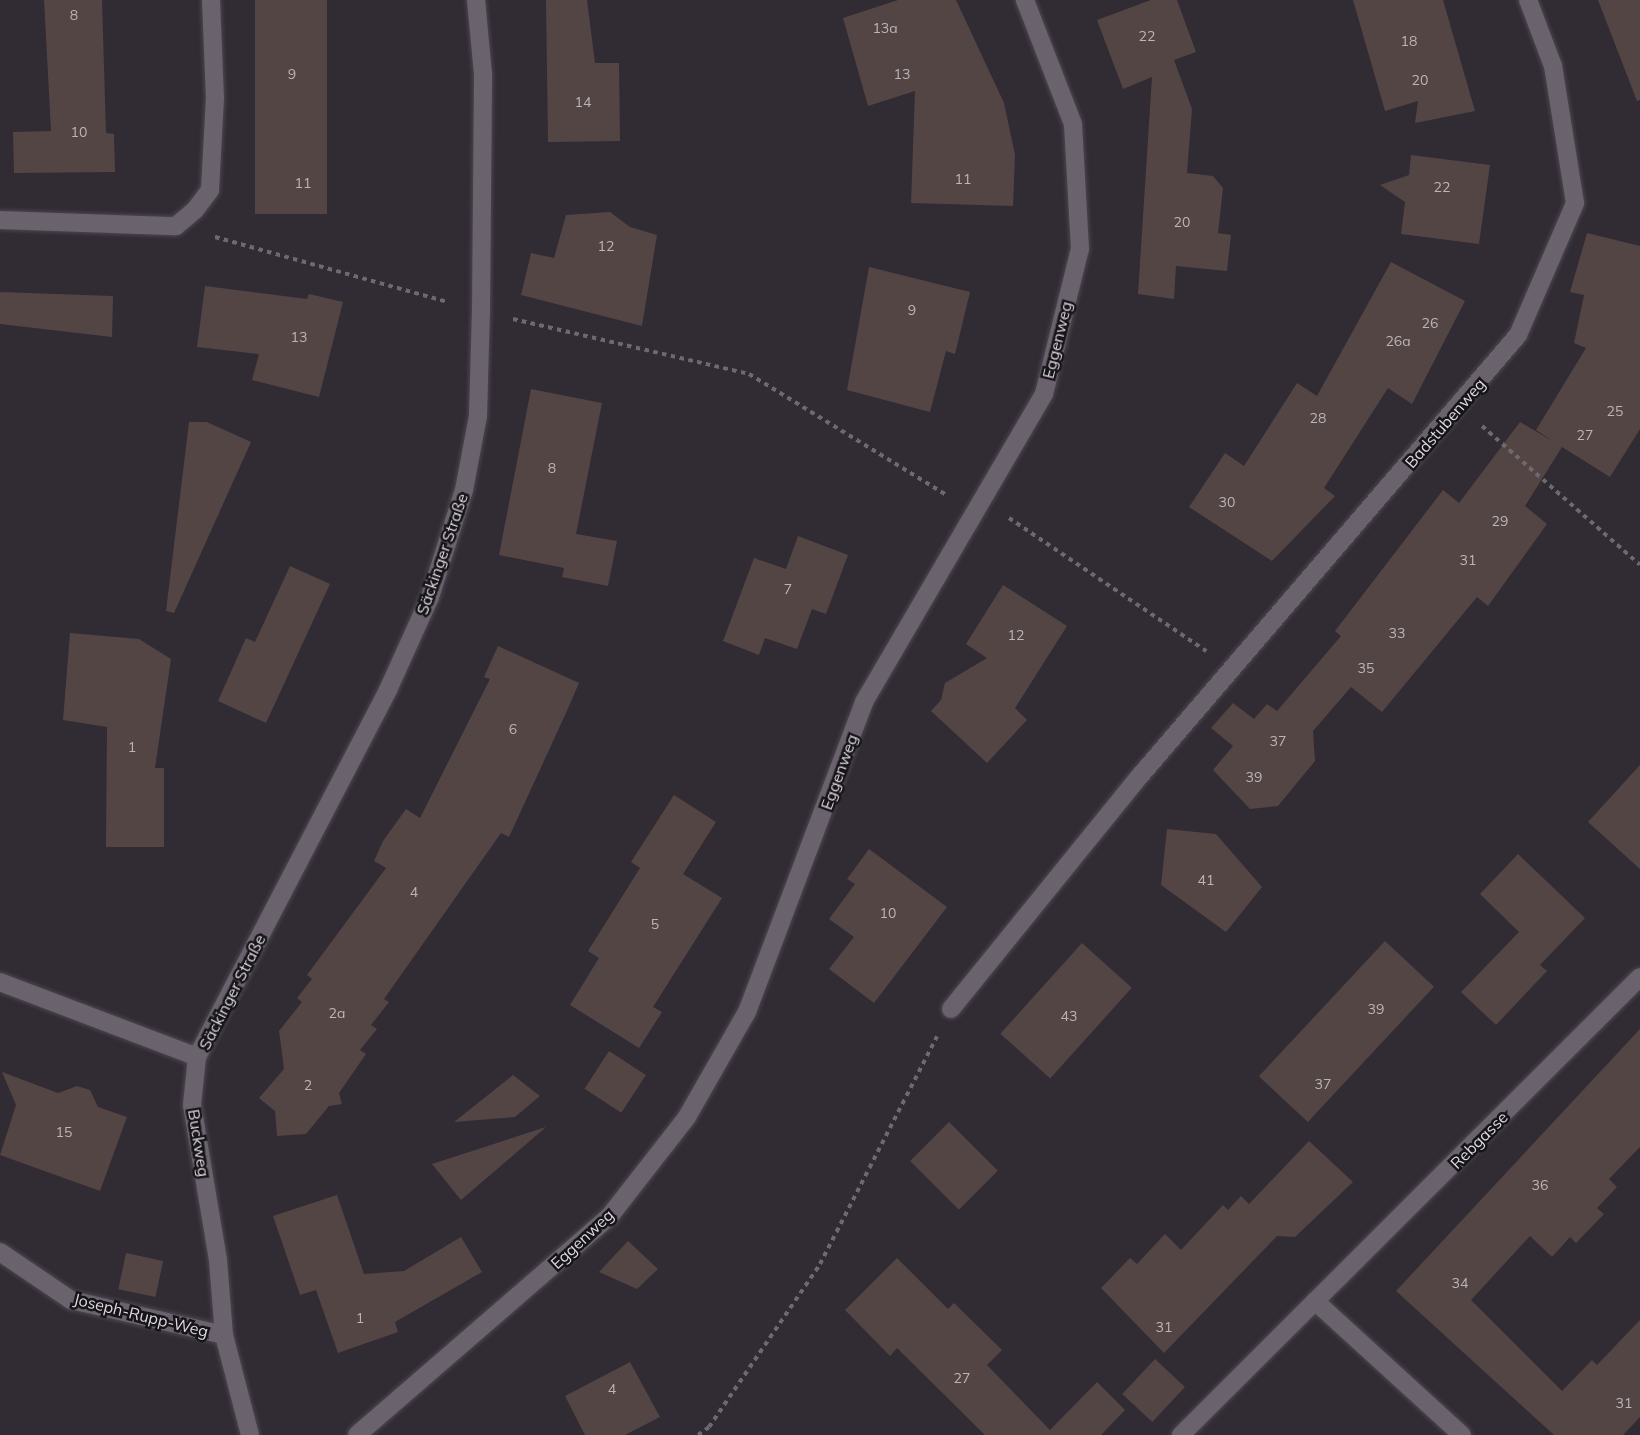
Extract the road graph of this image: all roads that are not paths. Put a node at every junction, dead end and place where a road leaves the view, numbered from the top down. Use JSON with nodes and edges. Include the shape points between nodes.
{"nodes":[{"id":1,"x":211,"y":0,"type":"edge"},
{"id":2,"x":476,"y":0,"type":"edge"},
{"id":3,"x":1025,"y":0,"type":"edge"},
{"id":4,"x":1528,"y":0,"type":"edge"},
{"id":5,"x":0,"y":220,"type":"edge"},
{"id":6,"x":1640,"y":977,"type":"edge"},
{"id":7,"x":0,"y":982,"type":"edge"},
{"id":8,"x":951,"y":1009,"type":"road end"},
{"id":9,"x":197,"y":1057,"type":"junction"},
{"id":10,"x":0,"y":1251,"type":"edge"},
{"id":11,"x":1315,"y":1301,"type":"junction"},
{"id":12,"x":224,"y":1335,"type":"junction"},
{"id":13,"x":250,"y":1435,"type":"edge"},
{"id":14,"x":357,"y":1435,"type":"edge"},
{"id":15,"x":1181,"y":1435,"type":"edge"},
{"id":16,"x":1462,"y":1435,"type":"edge"}],
"edges":[{"from":1,"to":5,"type":"street","via":[[215,99],[210,190],[176,226]]},
{"from":2,"to":9,"type":"street","name":"Säckinger Straße","via":[[483,74],[481,312],[478,416],[464,490],[430,597],[388,690]]},
{"from":3,"to":14,"type":"street","name":"Eggenweg","via":[[1073,124],[1080,249],[1044,394],[864,702],[747,1012],[687,1117],[609,1217]]},
{"from":4,"to":8,"type":"street","name":"Badstubenweg","via":[[1553,66],[1575,203],[1518,335],[1461,407],[1229,667]]},
{"from":6,"to":11,"type":"street","name":"Rebgasse"},
{"from":7,"to":9,"type":"street"},
{"from":9,"to":12,"type":"street","name":"Buckweg","via":[[192,1105],[218,1260]]},
{"from":10,"to":12,"type":"street","name":"Joseph-Rupp-Weg","via":[[71,1300]]},
{"from":11,"to":15,"type":"street","name":"Rebgasse"},
{"from":11,"to":16,"type":"street"},
{"from":12,"to":13,"type":"street","name":"Buckweg"}]}
